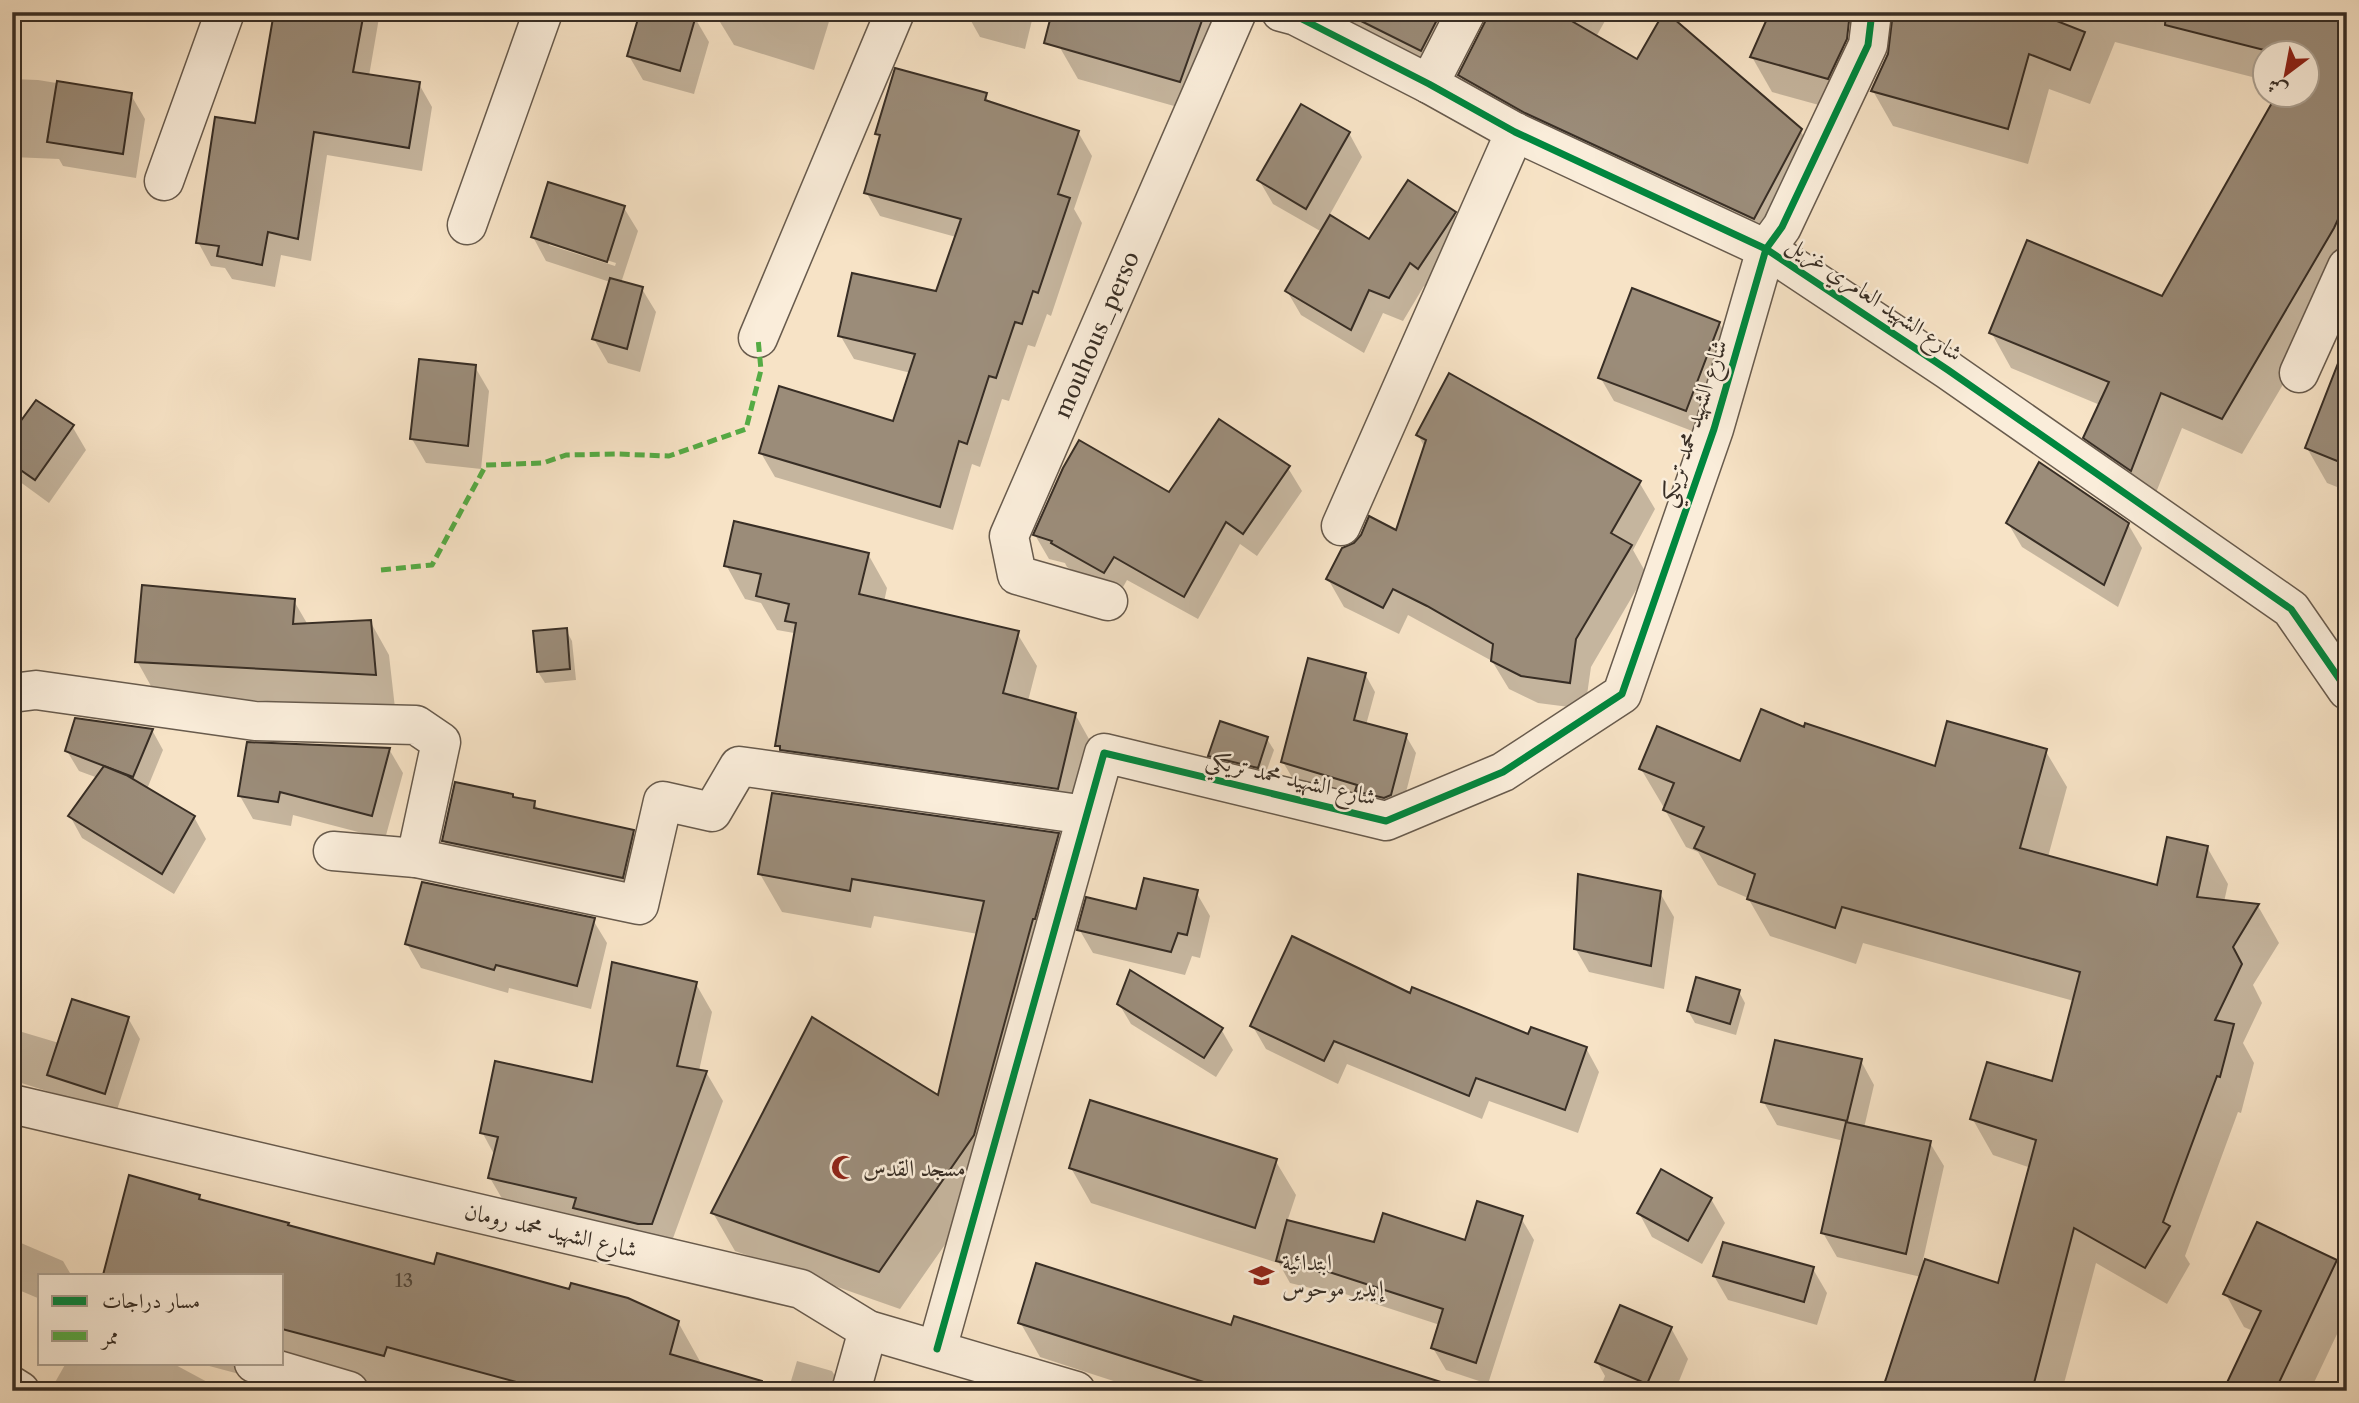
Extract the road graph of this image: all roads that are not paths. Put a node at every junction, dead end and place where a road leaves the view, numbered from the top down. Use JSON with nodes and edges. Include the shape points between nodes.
{"nodes":[{"id":1,"x":225,"y":12,"type":"edge"},
{"id":2,"x":542,"y":12,"type":"edge"},
{"id":3,"x":895,"y":12,"type":"edge"},
{"id":4,"x":1237,"y":12,"type":"edge"},
{"id":5,"x":1281,"y":12,"type":"edge"},
{"id":6,"x":1466,"y":12,"type":"edge"},
{"id":7,"x":1872,"y":12,"type":"edge"},
{"id":8,"x":1429,"y":84,"type":"junction"},
{"id":9,"x":1515,"y":132,"type":"junction"},
{"id":10,"x":164,"y":181,"type":"dead end"},
{"id":11,"x":467,"y":225,"type":"dead end"},
{"id":12,"x":1766,"y":249,"type":"junction"},
{"id":13,"x":2347,"y":267,"type":"edge"},
{"id":14,"x":758,"y":338,"type":"dead end"},
{"id":15,"x":2300,"y":373,"type":"dead end"},
{"id":16,"x":1341,"y":526,"type":"dead end"},
{"id":17,"x":1108,"y":601,"type":"dead end"},
{"id":18,"x":2347,"y":691,"type":"edge"},
{"id":19,"x":12,"y":693,"type":"edge"},
{"id":20,"x":1086,"y":816,"type":"junction"},
{"id":21,"x":333,"y":851,"type":"dead end"},
{"id":22,"x":416,"y":858,"type":"junction"},
{"id":23,"x":12,"y":1104,"type":"edge"},
{"id":24,"x":868,"y":1330,"type":"junction"},
{"id":25,"x":936,"y":1349,"type":"junction"},
{"id":26,"x":257,"y":1364,"type":"edge"},
{"id":27,"x":12,"y":1386,"type":"edge"},
{"id":28,"x":20,"y":1391,"type":"edge"},
{"id":29,"x":349,"y":1391,"type":"edge"},
{"id":30,"x":850,"y":1391,"type":"edge"},
{"id":31,"x":1076,"y":1391,"type":"edge"}],
"edges":[{"from":1,"to":10,"type":"street"},
{"from":2,"to":11,"type":"street"},
{"from":3,"to":14,"type":"street"},
{"from":4,"to":17,"type":"street","name":"mouhous_perso","via":[[1009,536],[1017,575]]},
{"from":5,"to":8,"type":"street","name":"شارع الشهيد العامري غزيل"},
{"from":6,"to":8,"type":"street"},
{"from":7,"to":12,"type":"street","name":"شارع الشهيد محمد تريكي","via":[[1868,45],[1782,227]]},
{"from":8,"to":9,"type":"street","name":"شارع الشهيد العامري غزيل"},
{"from":9,"to":12,"type":"street","name":"شارع الشهيد العامري غزيل"},
{"from":9,"to":16,"type":"street"},
{"from":12,"to":18,"type":"street","name":"شارع الشهيد العامري غزيل","via":[[2003,407],[2291,609]]},
{"from":12,"to":20,"type":"street","name":"شارع الشهيد محمد تريكي","via":[[1714,429],[1622,694],[1503,772],[1387,821],[1104,753]]},
{"from":13,"to":15,"type":"street"},
{"from":19,"to":22,"type":"street","via":[[36,690],[254,721],[416,725],[441,742]]},
{"from":20,"to":22,"type":"street","via":[[739,766],[712,812],[663,801],[639,905]]},
{"from":20,"to":25,"type":"street","name":"شارع الشهيد محمد تريكي"},
{"from":21,"to":22,"type":"street"},
{"from":23,"to":24,"type":"street","name":"شارع الشهيد محمد رومان","via":[[801,1289]]},
{"from":24,"to":25,"type":"street","name":"شارع الشهيد محمد رومان"},
{"from":24,"to":30,"type":"street"},
{"from":25,"to":31,"type":"street","name":"شارع الشهيد محمد رومان"},
{"from":26,"to":29,"type":"street"},
{"from":27,"to":28,"type":"street"}]}
